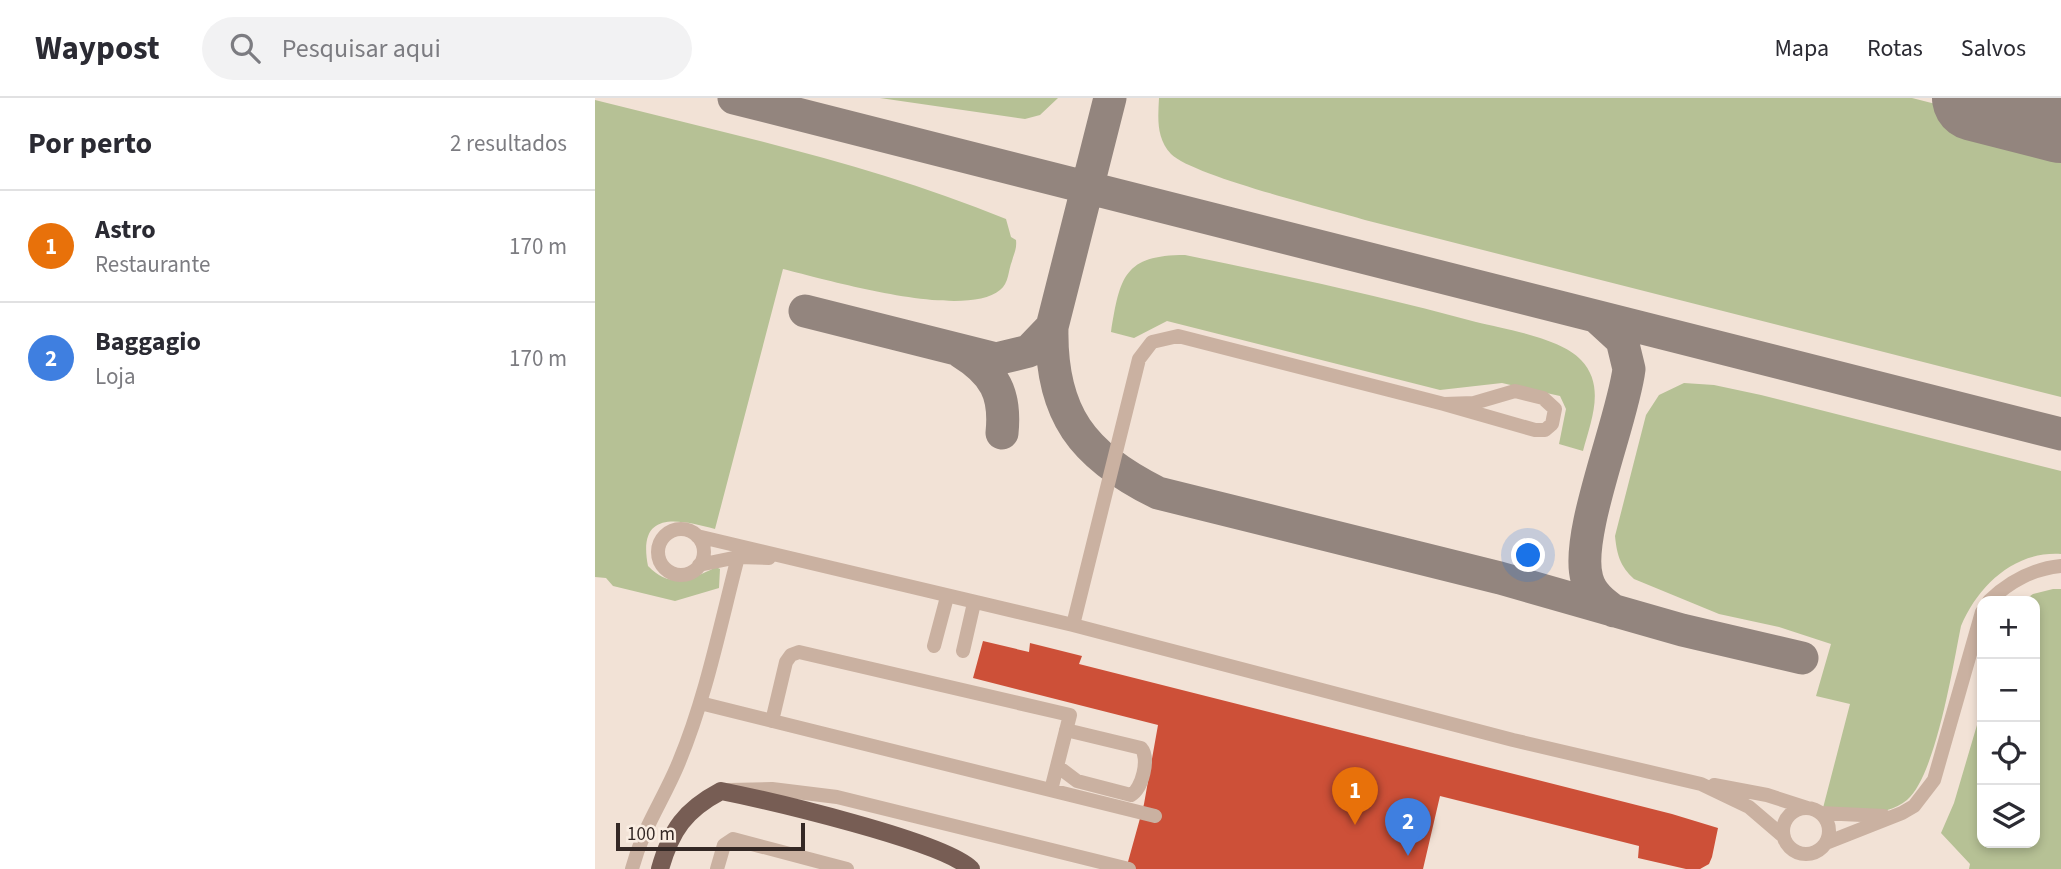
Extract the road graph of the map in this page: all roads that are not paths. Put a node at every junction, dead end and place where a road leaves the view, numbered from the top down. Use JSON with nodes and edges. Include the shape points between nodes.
{"nodes":[{"id":1,"x":1444,"y":404,"type":"junction"},
{"id":2,"x":697,"y":536,"type":"junction"},
{"id":3,"x":738,"y":557,"type":"junction"},
{"id":4,"x":784,"y":558,"type":"junction"},
{"id":5,"x":699,"y":565,"type":"junction"},
{"id":6,"x":2061,"y":566,"type":"edge"},
{"id":7,"x":1994,"y":596,"type":"edge"},
{"id":8,"x":947,"y":597,"type":"junction"},
{"id":9,"x":974,"y":603,"type":"junction"},
{"id":10,"x":1073,"y":625,"type":"junction"},
{"id":11,"x":1977,"y":629,"type":"edge"},
{"id":12,"x":934,"y":646,"type":"dead end"},
{"id":13,"x":963,"y":651,"type":"dead end"},
{"id":14,"x":700,"y":703,"type":"junction"},
{"id":15,"x":772,"y":721,"type":"junction"},
{"id":16,"x":1066,"y":730,"type":"junction"},
{"id":17,"x":1057,"y":766,"type":"junction"},
{"id":18,"x":1701,"y":784,"type":"junction"},
{"id":19,"x":1051,"y":790,"type":"junction"},
{"id":20,"x":720,"y":791,"type":"junction"},
{"id":21,"x":1814,"y":810,"type":"junction"},
{"id":22,"x":1154,"y":816,"type":"dead end"},
{"id":23,"x":1889,"y":816,"type":"junction"},
{"id":24,"x":1784,"y":838,"type":"junction"},
{"id":25,"x":1826,"y":843,"type":"junction"},
{"id":26,"x":632,"y":869,"type":"edge"},
{"id":27,"x":660,"y":869,"type":"edge"},
{"id":28,"x":717,"y":869,"type":"edge"},
{"id":29,"x":848,"y":869,"type":"edge"},
{"id":30,"x":971,"y":869,"type":"edge"},
{"id":31,"x":1129,"y":869,"type":"edge"}],
"edges":[{"from":1,"to":1,"type":"lane","via":[[1535,430],[1549,428],[1556,414],[1548,400],[1515,391],[1474,403]]},
{"from":1,"to":10,"type":"lane","via":[[1178,336],[1153,342],[1139,359]]},
{"from":2,"to":4,"type":"lane"},
{"from":2,"to":5,"type":"lane","via":[[703,547]]},
{"from":2,"to":5,"type":"lane","via":[[685,530],[671,531],[661,540],[658,553],[662,565],[677,575],[690,573]]},
{"from":3,"to":4,"type":"lane"},
{"from":3,"to":5,"type":"lane"},
{"from":3,"to":14,"type":"lane"},
{"from":4,"to":8,"type":"lane"},
{"from":6,"to":7,"type":"lane","via":[[2041,568],[2007,584]]},
{"from":8,"to":9,"type":"lane"},
{"from":8,"to":12,"type":"lane"},
{"from":9,"to":10,"type":"lane"},
{"from":9,"to":13,"type":"lane"},
{"from":10,"to":18,"type":"lane"},
{"from":11,"to":23,"type":"lane","via":[[1934,779],[1914,806]]},
{"from":14,"to":15,"type":"lane"},
{"from":14,"to":26,"type":"lane","via":[[675,771],[640,837]]},
{"from":15,"to":16,"type":"lane","via":[[786,662],[799,652],[1070,715]]},
{"from":15,"to":19,"type":"lane"},
{"from":16,"to":17,"type":"lane"},
{"from":16,"to":17,"type":"lane","via":[[1141,748],[1145,758],[1139,787],[1131,795],[1077,781]]},
{"from":17,"to":19,"type":"lane"},
{"from":18,"to":21,"type":"lane","via":[[1732,787]]},
{"from":18,"to":24,"type":"lane","via":[[1749,807]]},
{"from":19,"to":22,"type":"lane"},
{"from":20,"to":27,"type":"main road","via":[[696,804],[680,822]]},
{"from":20,"to":30,"type":"main road","via":[[948,854]]},
{"from":20,"to":31,"type":"lane","via":[[743,787],[837,797]]},
{"from":21,"to":23,"type":"lane"},
{"from":21,"to":24,"type":"lane","via":[[1796,811],[1786,819]]},
{"from":21,"to":25,"type":"lane","via":[[1828,823]]},
{"from":23,"to":25,"type":"lane"},
{"from":24,"to":25,"type":"lane","via":[[1791,849],[1803,854],[1816,852]]},
{"from":28,"to":29,"type":"lane","via":[[724,845],[733,839]]}]}
